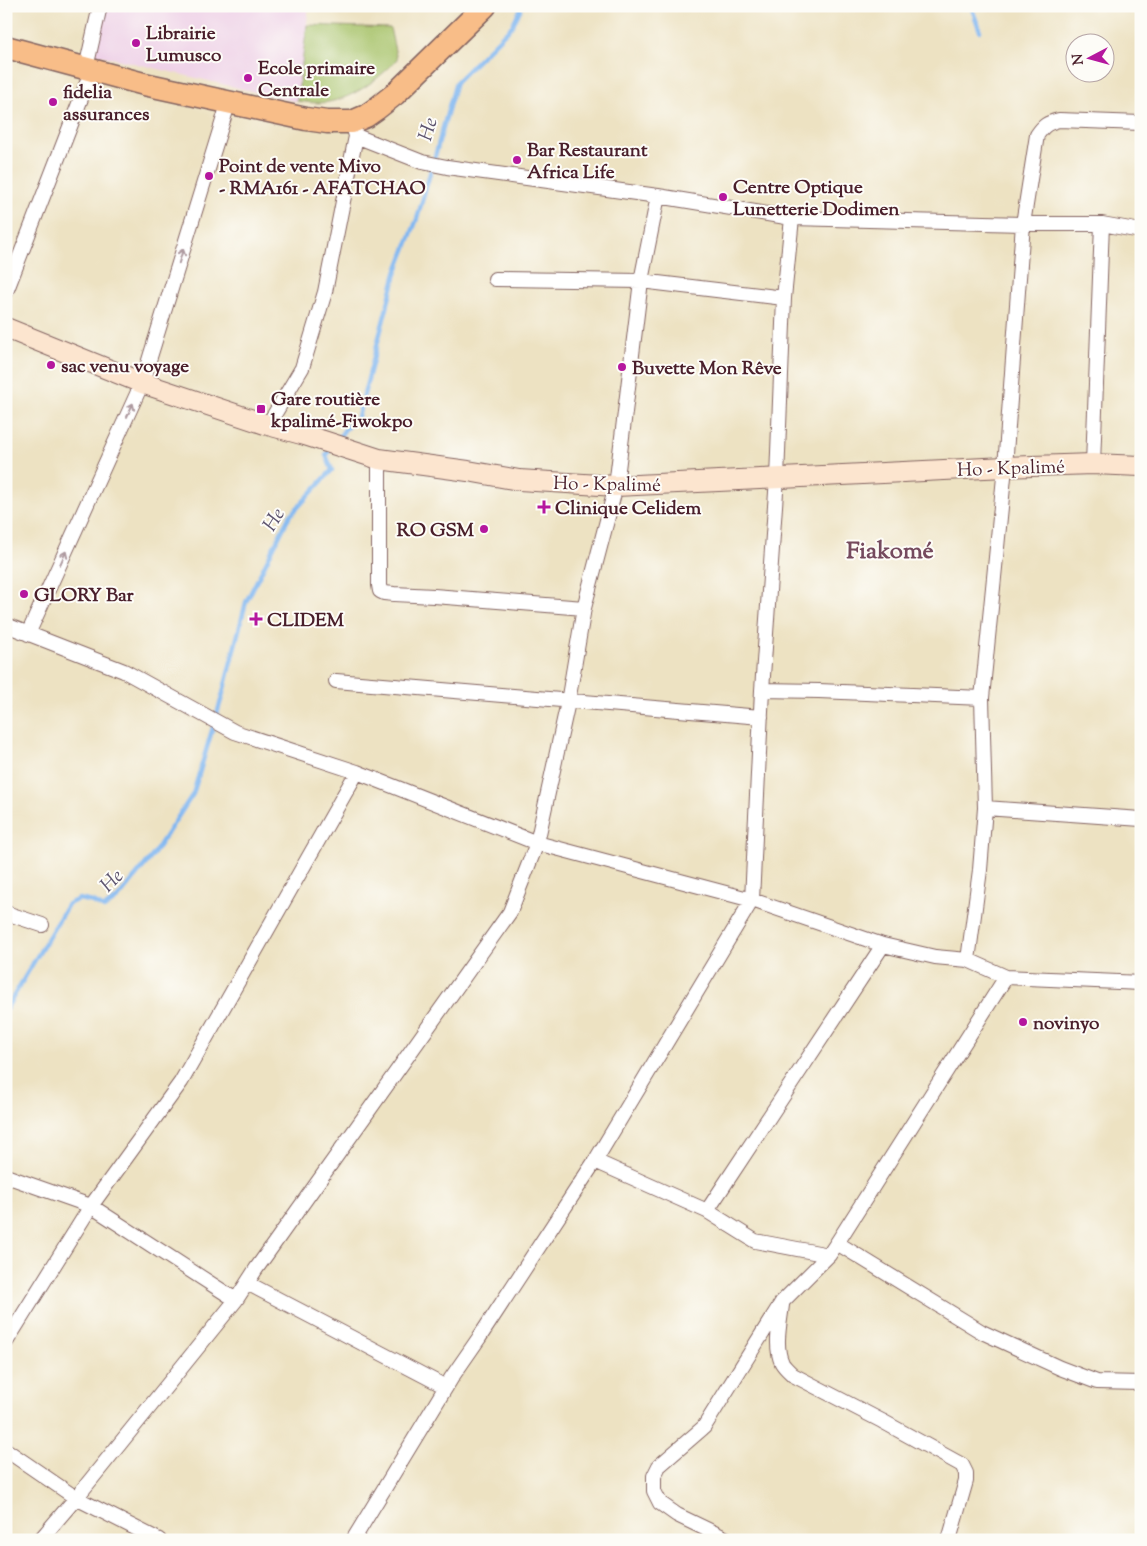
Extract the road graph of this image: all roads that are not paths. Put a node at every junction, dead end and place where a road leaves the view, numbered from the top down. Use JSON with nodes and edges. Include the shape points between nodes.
{"nodes":[{"id":1,"x":100,"y":6,"type":"edge"},
{"id":2,"x":485,"y":6,"type":"edge"},
{"id":3,"x":6,"y":47,"type":"edge"},
{"id":4,"x":89,"y":69,"type":"junction"},
{"id":5,"x":238,"y":104,"type":"junction"},
{"id":6,"x":1141,"y":123,"type":"edge"},
{"id":7,"x":354,"y":129,"type":"junction"},
{"id":8,"x":658,"y":196,"type":"junction"},
{"id":9,"x":792,"y":218,"type":"junction"},
{"id":10,"x":1023,"y":224,"type":"junction"},
{"id":11,"x":1102,"y":224,"type":"junction"},
{"id":12,"x":1141,"y":231,"type":"edge"},
{"id":13,"x":496,"y":279,"type":"dead end"},
{"id":14,"x":641,"y":281,"type":"junction"},
{"id":15,"x":6,"y":292,"type":"edge"},
{"id":16,"x":784,"y":298,"type":"junction"},
{"id":17,"x":6,"y":328,"type":"edge"},
{"id":18,"x":142,"y":383,"type":"junction"},
{"id":19,"x":268,"y":425,"type":"junction"},
{"id":20,"x":379,"y":459,"type":"junction"},
{"id":21,"x":1093,"y":464,"type":"junction"},
{"id":22,"x":1141,"y":466,"type":"edge"},
{"id":23,"x":1005,"y":467,"type":"junction"},
{"id":24,"x":777,"y":478,"type":"junction"},
{"id":25,"x":616,"y":486,"type":"junction"},
{"id":26,"x":584,"y":608,"type":"junction"},
{"id":27,"x":6,"y":625,"type":"edge"},
{"id":28,"x":28,"y":634,"type":"junction"},
{"id":29,"x":336,"y":681,"type":"dead end"},
{"id":30,"x":762,"y":690,"type":"junction"},
{"id":31,"x":982,"y":698,"type":"junction"},
{"id":32,"x":568,"y":702,"type":"junction"},
{"id":33,"x":761,"y":718,"type":"junction"},
{"id":34,"x":357,"y":772,"type":"junction"},
{"id":35,"x":985,"y":808,"type":"junction"},
{"id":36,"x":1141,"y":819,"type":"edge"},
{"id":37,"x":537,"y":843,"type":"junction"},
{"id":38,"x":752,"y":900,"type":"junction"},
{"id":39,"x":6,"y":913,"type":"edge"},
{"id":40,"x":42,"y":925,"type":"dead end"},
{"id":41,"x":883,"y":945,"type":"junction"},
{"id":42,"x":968,"y":960,"type":"junction"},
{"id":43,"x":1006,"y":978,"type":"junction"},
{"id":44,"x":1141,"y":983,"type":"edge"},
{"id":45,"x":595,"y":1161,"type":"junction"},
{"id":46,"x":6,"y":1176,"type":"edge"},
{"id":47,"x":91,"y":1206,"type":"junction"},
{"id":48,"x":707,"y":1211,"type":"junction"},
{"id":49,"x":837,"y":1243,"type":"junction"},
{"id":50,"x":829,"y":1255,"type":"junction"},
{"id":51,"x":247,"y":1283,"type":"junction"},
{"id":52,"x":236,"y":1300,"type":"junction"},
{"id":53,"x":782,"y":1302,"type":"junction"},
{"id":54,"x":6,"y":1342,"type":"edge"},
{"id":55,"x":1141,"y":1383,"type":"edge"},
{"id":56,"x":446,"y":1387,"type":"junction"},
{"id":57,"x":6,"y":1450,"type":"edge"},
{"id":58,"x":76,"y":1498,"type":"junction"},
{"id":59,"x":40,"y":1540,"type":"edge"},
{"id":60,"x":160,"y":1540,"type":"edge"},
{"id":61,"x":353,"y":1540,"type":"edge"},
{"id":62,"x":729,"y":1540,"type":"edge"},
{"id":63,"x":949,"y":1540,"type":"edge"}],
"edges":[{"from":1,"to":4,"type":"street"},
{"from":2,"to":7,"type":"main road","via":[[386,103],[366,116]]},
{"from":3,"to":4,"type":"main road"},
{"from":4,"to":5,"type":"main road"},
{"from":4,"to":15,"type":"street"},
{"from":5,"to":7,"type":"main road"},
{"from":18,"to":5,"type":"street","one_way":true},
{"from":6,"to":10,"type":"street","via":[[1059,120],[1047,123],[1037,135]]},
{"from":7,"to":8,"type":"street","via":[[422,162]]},
{"from":7,"to":19,"type":"street","via":[[325,292],[302,368]]},
{"from":8,"to":9,"type":"street"},
{"from":8,"to":14,"type":"street"},
{"from":9,"to":10,"type":"street"},
{"from":9,"to":16,"type":"street"},
{"from":10,"to":11,"type":"street"},
{"from":10,"to":23,"type":"street"},
{"from":11,"to":12,"type":"street"},
{"from":11,"to":21,"type":"street"},
{"from":13,"to":14,"type":"street"},
{"from":14,"to":16,"type":"street"},
{"from":14,"to":25,"type":"street"},
{"from":16,"to":24,"type":"street"},
{"from":17,"to":18,"type":"main road","name":"Ho - Kpalimé"},
{"from":18,"to":19,"type":"main road","name":"Ho - Kpalimé"},
{"from":28,"to":18,"type":"street","one_way":true},
{"from":19,"to":20,"type":"main road","name":"Ho - Kpalimé"},
{"from":20,"to":25,"type":"main road","name":"Ho - Kpalimé","via":[[518,480]]},
{"from":20,"to":26,"type":"street","via":[[380,591]]},
{"from":21,"to":22,"type":"main road","name":"Ho - Kpalimé"},
{"from":21,"to":23,"type":"main road","name":"Ho - Kpalimé"},
{"from":23,"to":24,"type":"main road","name":"Ho - Kpalimé"},
{"from":23,"to":31,"type":"street"},
{"from":24,"to":25,"type":"main road","name":"Ho - Kpalimé"},
{"from":24,"to":30,"type":"street"},
{"from":25,"to":26,"type":"street"},
{"from":26,"to":32,"type":"street"},
{"from":27,"to":28,"type":"street"},
{"from":28,"to":34,"type":"street","via":[[124,671],[235,732]]},
{"from":29,"to":32,"type":"street"},
{"from":30,"to":31,"type":"street"},
{"from":30,"to":33,"type":"street"},
{"from":31,"to":35,"type":"street"},
{"from":32,"to":33,"type":"street"},
{"from":32,"to":37,"type":"street"},
{"from":33,"to":38,"type":"street"},
{"from":34,"to":37,"type":"street"},
{"from":34,"to":47,"type":"street","via":[[181,1082]]},
{"from":35,"to":36,"type":"street"},
{"from":35,"to":42,"type":"street"},
{"from":37,"to":38,"type":"street"},
{"from":37,"to":51,"type":"street","via":[[510,912]]},
{"from":38,"to":41,"type":"street"},
{"from":38,"to":45,"type":"street"},
{"from":39,"to":40,"type":"street"},
{"from":41,"to":42,"type":"street","via":[[935,957]]},
{"from":41,"to":48,"type":"street"},
{"from":42,"to":43,"type":"street"},
{"from":43,"to":44,"type":"street"},
{"from":43,"to":49,"type":"street"},
{"from":45,"to":48,"type":"street"},
{"from":45,"to":56,"type":"street"},
{"from":46,"to":47,"type":"street"},
{"from":47,"to":52,"type":"street"},
{"from":47,"to":54,"type":"street"},
{"from":48,"to":50,"type":"street","via":[[755,1241]]},
{"from":49,"to":50,"type":"street"},
{"from":49,"to":55,"type":"street","via":[[982,1332],[1060,1368],[1097,1382]]},
{"from":50,"to":53,"type":"street"},
{"from":51,"to":52,"type":"street"},
{"from":51,"to":56,"type":"street"},
{"from":52,"to":58,"type":"street"},
{"from":53,"to":62,"type":"street","via":[[704,1427],[659,1466],[654,1476],[654,1491],[660,1503],[676,1515]]},
{"from":53,"to":63,"type":"street","via":[[778,1342],[782,1363],[788,1370],[965,1469],[966,1481]]},
{"from":56,"to":61,"type":"street"},
{"from":57,"to":58,"type":"street"},
{"from":58,"to":59,"type":"street"},
{"from":58,"to":60,"type":"street"}]}
